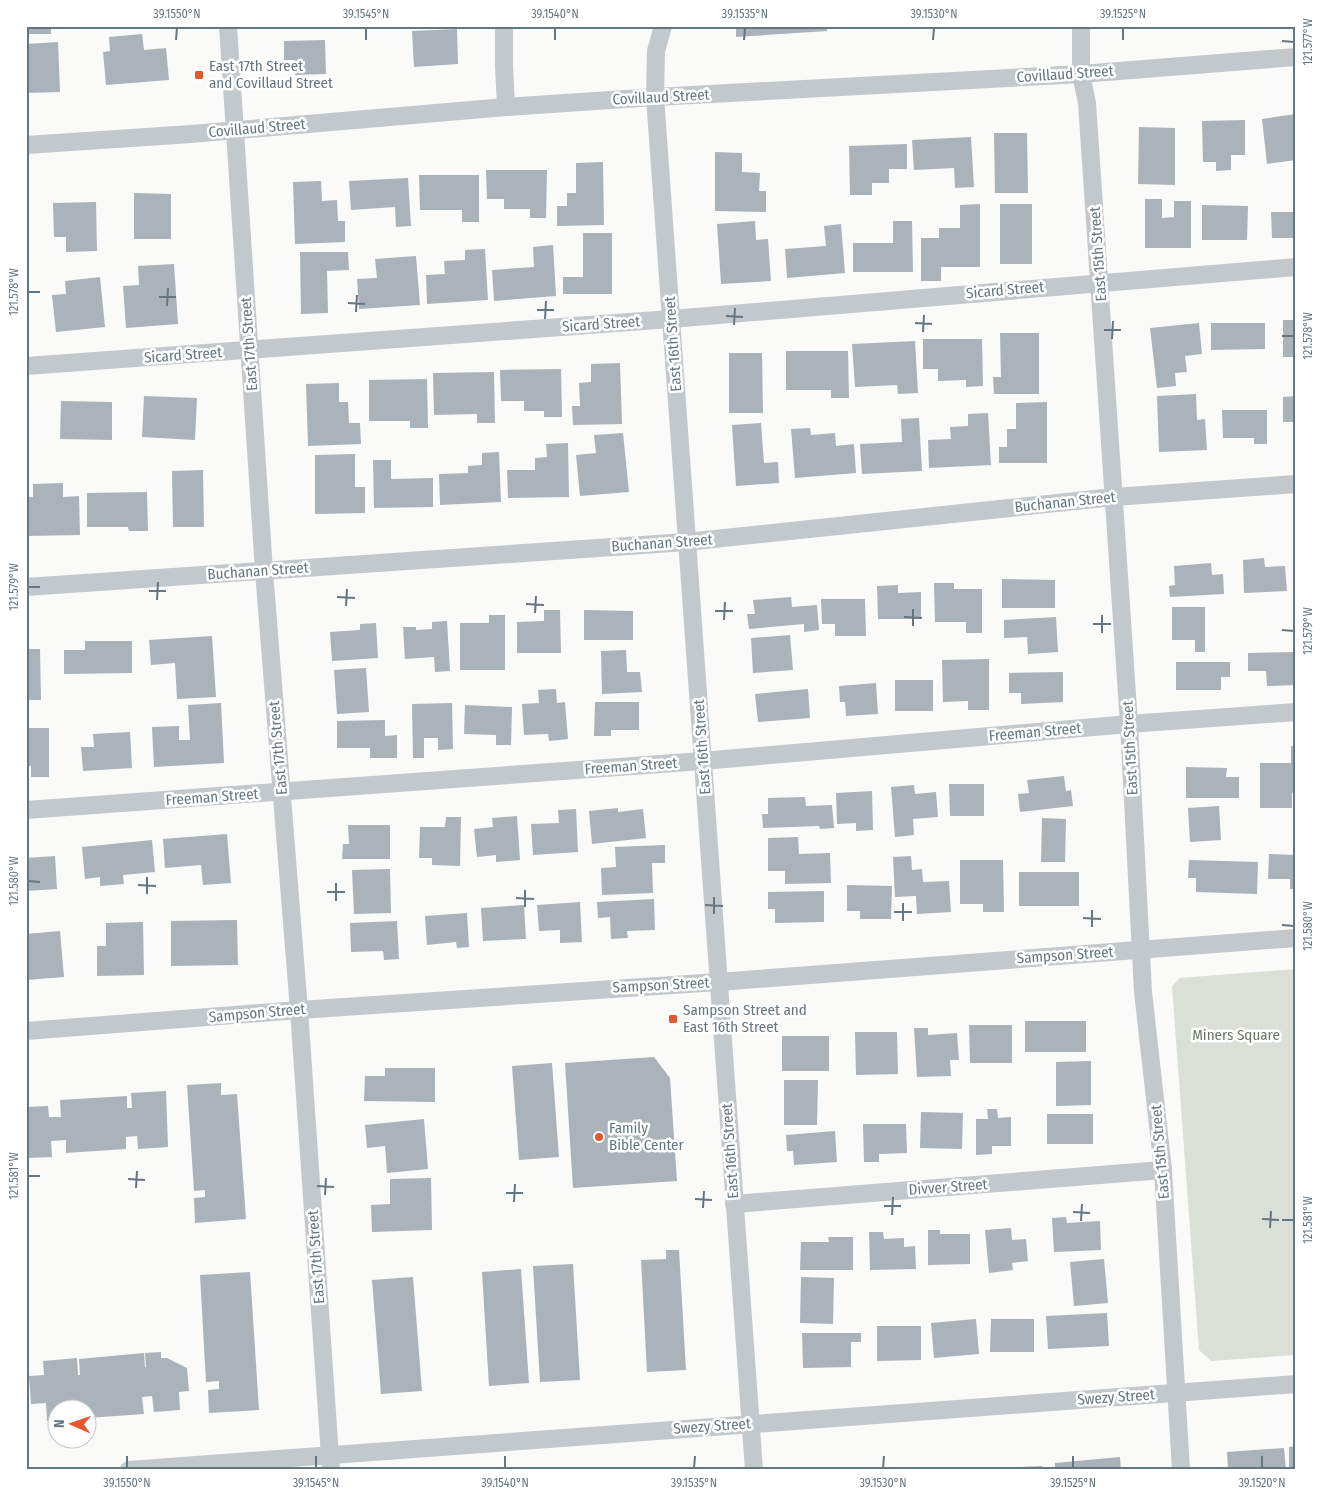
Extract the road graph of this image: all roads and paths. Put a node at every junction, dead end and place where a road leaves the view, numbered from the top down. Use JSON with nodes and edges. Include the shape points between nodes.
{"nodes":[{"id":1,"x":228,"y":26,"type":"edge"},
{"id":2,"x":504,"y":26,"type":"edge"},
{"id":3,"x":663,"y":26,"type":"edge"},
{"id":4,"x":1081,"y":26,"type":"edge"},
{"id":5,"x":1296,"y":57,"type":"edge"},
{"id":6,"x":1081,"y":74,"type":"junction"},
{"id":7,"x":655,"y":97,"type":"junction"},
{"id":8,"x":506,"y":107,"type":"junction"},
{"id":9,"x":235,"y":130,"type":"junction"},
{"id":10,"x":26,"y":145,"type":"edge"},
{"id":11,"x":1296,"y":267,"type":"edge"},
{"id":12,"x":1100,"y":282,"type":"junction"},
{"id":13,"x":671,"y":319,"type":"junction"},
{"id":14,"x":249,"y":351,"type":"junction"},
{"id":15,"x":26,"y":366,"type":"edge"},
{"id":16,"x":1296,"y":484,"type":"edge"},
{"id":17,"x":1114,"y":497,"type":"junction"},
{"id":18,"x":686,"y":542,"type":"junction"},
{"id":19,"x":264,"y":571,"type":"junction"},
{"id":20,"x":26,"y":587,"type":"edge"},
{"id":21,"x":1296,"y":712,"type":"edge"},
{"id":22,"x":1129,"y":724,"type":"junction"},
{"id":23,"x":702,"y":761,"type":"junction"},
{"id":24,"x":282,"y":792,"type":"junction"},
{"id":25,"x":26,"y":810,"type":"edge"},
{"id":26,"x":1296,"y":938,"type":"edge"},
{"id":27,"x":1140,"y":949,"type":"junction"},
{"id":28,"x":718,"y":982,"type":"junction"},
{"id":29,"x":298,"y":1010,"type":"junction"},
{"id":30,"x":26,"y":1031,"type":"edge"},
{"id":31,"x":1163,"y":1170,"type":"junction"},
{"id":32,"x":734,"y":1204,"type":"junction"},
{"id":33,"x":1296,"y":1384,"type":"edge"},
{"id":34,"x":1176,"y":1392,"type":"junction"},
{"id":35,"x":750,"y":1423,"type":"junction"},
{"id":36,"x":331,"y":1462,"type":"edge"},
{"id":37,"x":129,"y":1470,"type":"edge"},
{"id":38,"x":754,"y":1470,"type":"edge"},
{"id":39,"x":1180,"y":1470,"type":"edge"}],
"edges":[{"from":1,"to":9,"type":"street","name":"East 17th Street"},
{"from":2,"to":8,"type":"street"},
{"from":3,"to":7,"type":"street","name":"East 16th Street","via":[[656,51]]},
{"from":4,"to":6,"type":"street","name":"East 15th Street"},
{"from":5,"to":6,"type":"street","name":"Covillaud Street"},
{"from":6,"to":7,"type":"street","name":"Covillaud Street"},
{"from":6,"to":12,"type":"street","name":"East 15th Street","via":[[1088,103]]},
{"from":7,"to":8,"type":"street","name":"Covillaud Street"},
{"from":7,"to":13,"type":"street","name":"East 16th Street"},
{"from":8,"to":9,"type":"street","name":"Covillaud Street"},
{"from":9,"to":10,"type":"street","name":"Covillaud Street"},
{"from":9,"to":14,"type":"street","name":"East 17th Street"},
{"from":11,"to":12,"type":"street","name":"Sicard Street"},
{"from":12,"to":13,"type":"street","name":"Sicard Street"},
{"from":12,"to":17,"type":"street","name":"East 15th Street"},
{"from":13,"to":14,"type":"street","name":"Sicard Street"},
{"from":13,"to":18,"type":"street","name":"East 16th Street"},
{"from":14,"to":15,"type":"street","name":"Sicard Street"},
{"from":14,"to":19,"type":"street","name":"East 17th Street"},
{"from":16,"to":17,"type":"street","name":"Buchanan Street"},
{"from":17,"to":18,"type":"street","name":"Buchanan Street"},
{"from":17,"to":22,"type":"street","name":"East 15th Street"},
{"from":18,"to":19,"type":"street","name":"Buchanan Street"},
{"from":18,"to":23,"type":"street","name":"East 16th Street"},
{"from":19,"to":20,"type":"street","name":"Buchanan Street"},
{"from":19,"to":24,"type":"street","name":"East 17th Street"},
{"from":21,"to":22,"type":"street","name":"Freeman Street"},
{"from":22,"to":23,"type":"street","name":"Freeman Street"},
{"from":22,"to":27,"type":"street","name":"East 15th Street"},
{"from":23,"to":24,"type":"street","name":"Freeman Street"},
{"from":23,"to":28,"type":"street","name":"East 16th Street"},
{"from":24,"to":25,"type":"street","name":"Freeman Street"},
{"from":24,"to":29,"type":"street","name":"East 17th Street"},
{"from":26,"to":27,"type":"street","name":"Sampson Street"},
{"from":27,"to":28,"type":"street","name":"Sampson Street"},
{"from":27,"to":31,"type":"street","name":"East 15th Street"},
{"from":28,"to":29,"type":"street","name":"Sampson Street"},
{"from":28,"to":32,"type":"street","name":"East 16th Street"},
{"from":29,"to":30,"type":"street","name":"Sampson Street"},
{"from":29,"to":36,"type":"street","name":"East 17th Street"},
{"from":31,"to":32,"type":"street","name":"Divver Street"},
{"from":31,"to":34,"type":"street","name":"East 15th Street"},
{"from":32,"to":35,"type":"street","name":"East 16th Street"},
{"from":33,"to":34,"type":"street","name":"Swezy Street"},
{"from":34,"to":35,"type":"street","name":"Swezy Street"},
{"from":34,"to":39,"type":"street","name":"East 15th Street"},
{"from":35,"to":36,"type":"street","name":"Swezy Street"},
{"from":35,"to":38,"type":"street","name":"East 16th Street"},
{"from":36,"to":37,"type":"street","name":"Swezy Street"}]}
